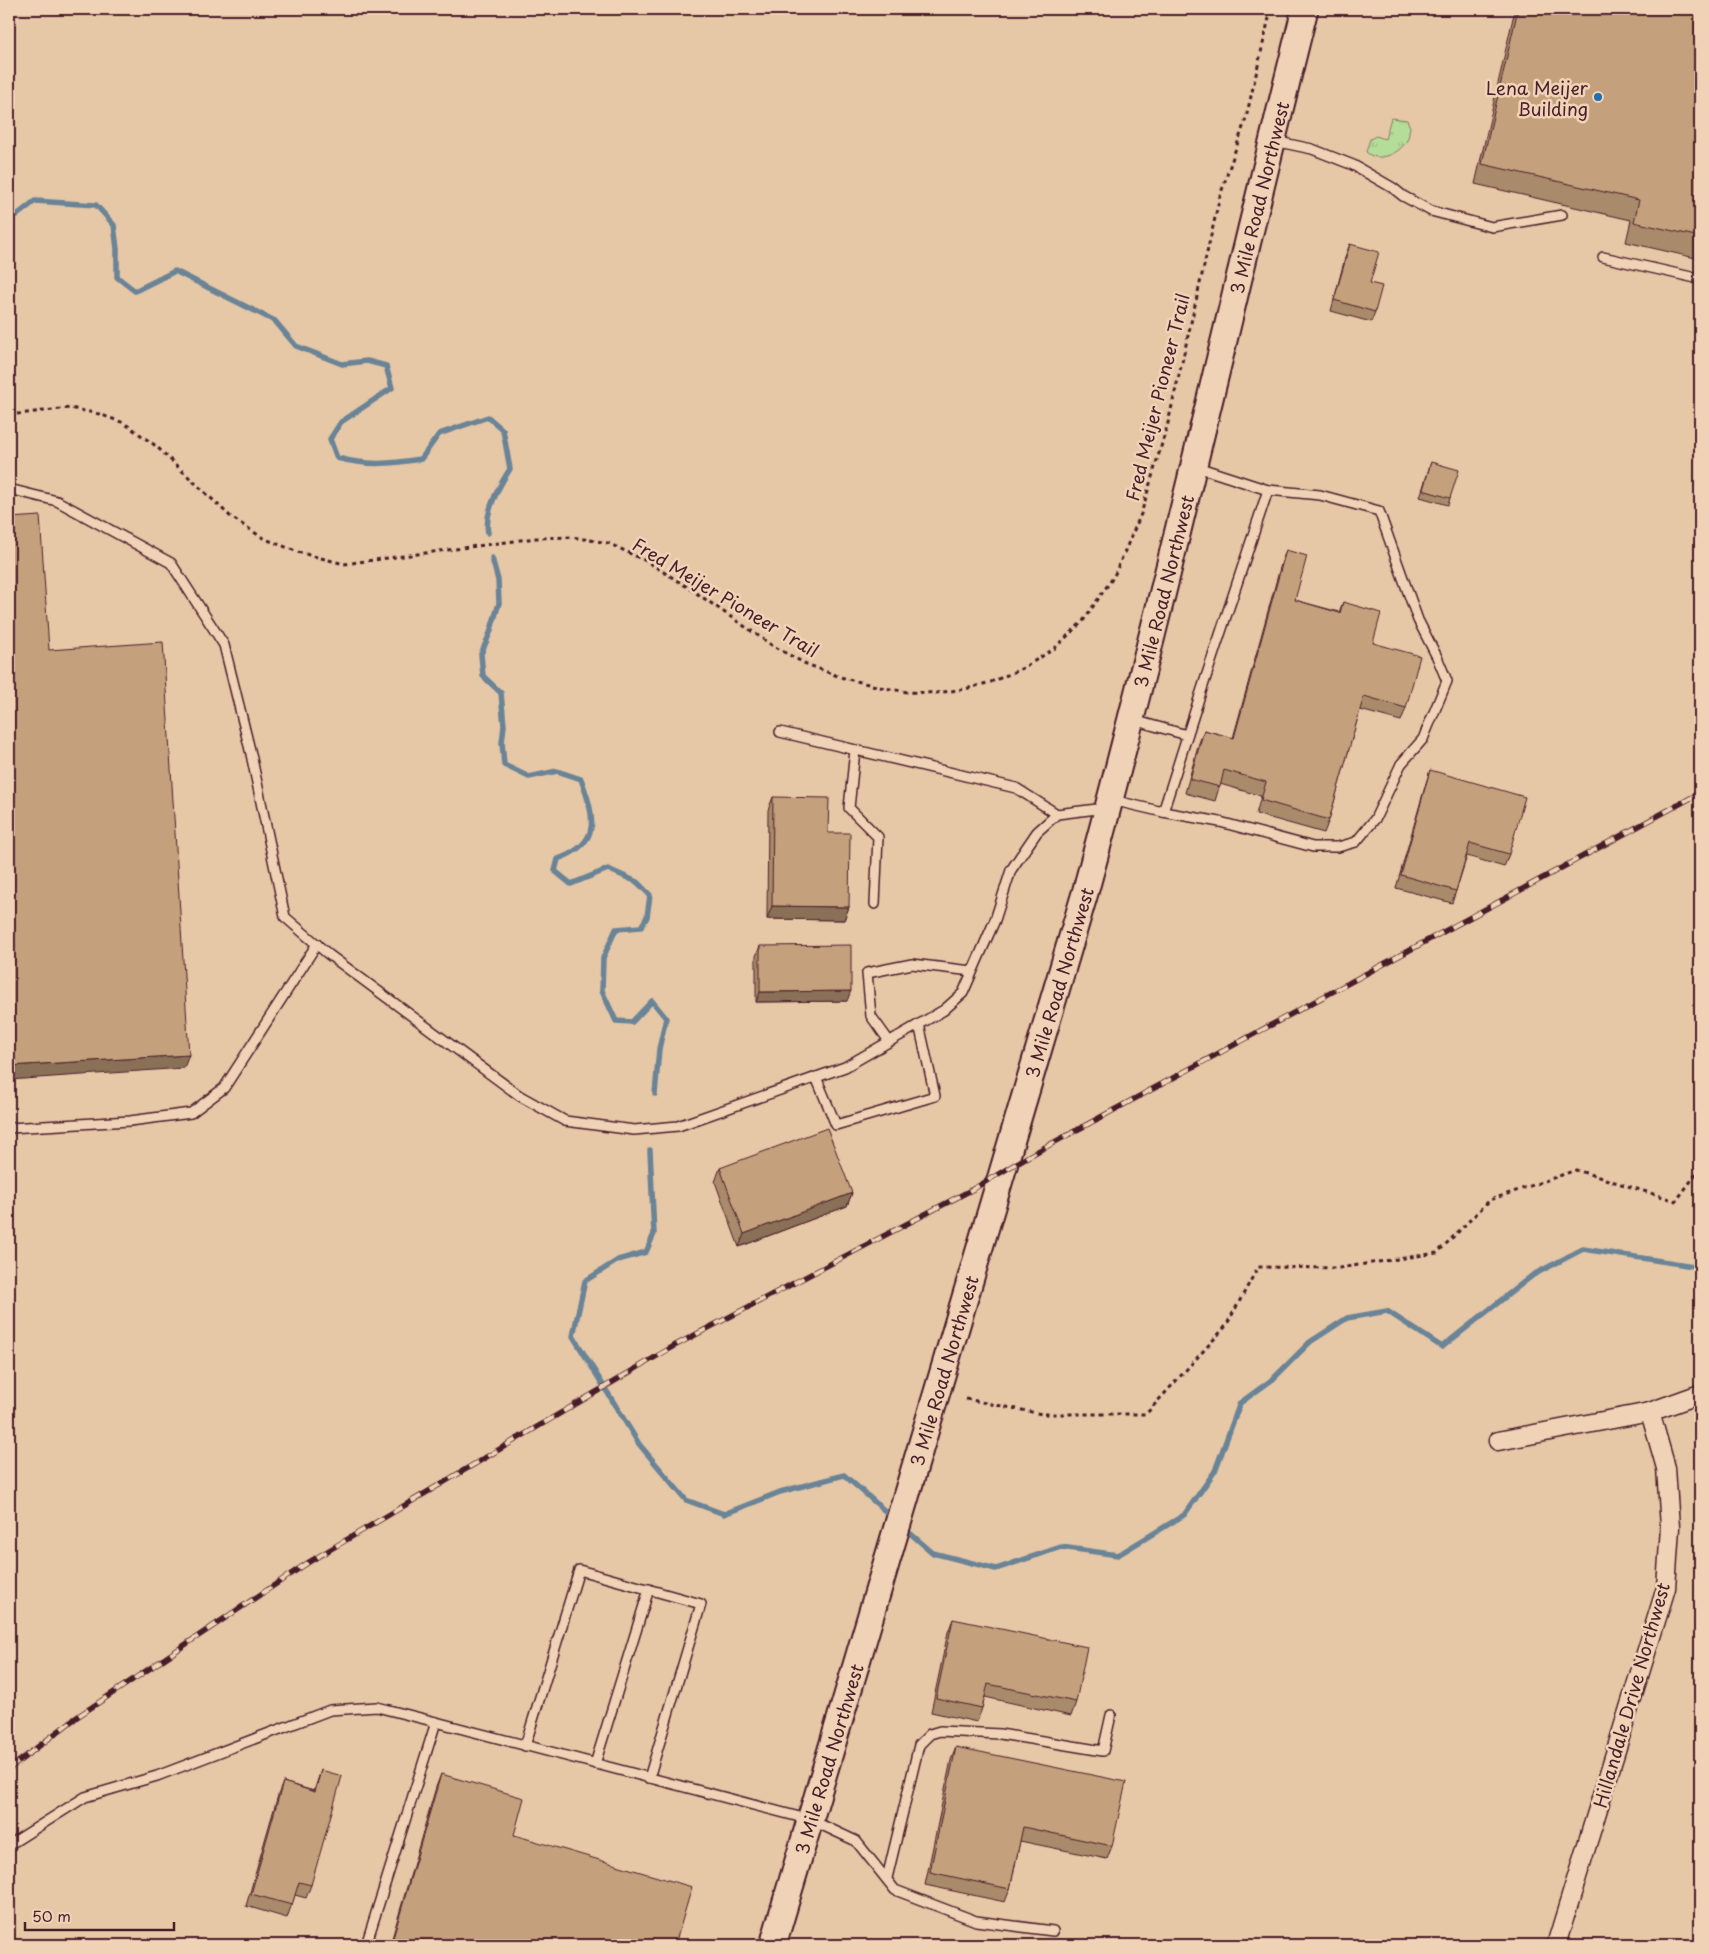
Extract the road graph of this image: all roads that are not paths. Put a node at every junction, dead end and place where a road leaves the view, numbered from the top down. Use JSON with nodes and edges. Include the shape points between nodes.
{"nodes":[{"id":1,"x":1305,"y":9,"type":"edge"},
{"id":2,"x":1272,"y":140,"type":"junction"},
{"id":3,"x":1562,"y":215,"type":"dead end"},
{"id":4,"x":1602,"y":257,"type":"dead end"},
{"id":5,"x":1700,"y":279,"type":"edge"},
{"id":6,"x":1194,"y":466,"type":"junction"},
{"id":7,"x":9,"y":490,"type":"edge"},
{"id":8,"x":1268,"y":490,"type":"junction"},
{"id":9,"x":1130,"y":719,"type":"junction"},
{"id":10,"x":780,"y":732,"type":"dead end"},
{"id":11,"x":1187,"y":735,"type":"junction"},
{"id":12,"x":855,"y":750,"type":"junction"},
{"id":13,"x":1109,"y":804,"type":"junction"},
{"id":14,"x":1163,"y":812,"type":"junction"},
{"id":15,"x":1057,"y":814,"type":"junction"},
{"id":16,"x":875,"y":904,"type":"dead end"},
{"id":17,"x":317,"y":944,"type":"junction"},
{"id":18,"x":972,"y":971,"type":"junction"},
{"id":19,"x":920,"y":1024,"type":"junction"},
{"id":20,"x":889,"y":1042,"type":"junction"},
{"id":21,"x":816,"y":1077,"type":"junction"},
{"id":22,"x":9,"y":1128,"type":"edge"},
{"id":23,"x":1700,"y":1394,"type":"edge"},
{"id":24,"x":1650,"y":1412,"type":"junction"},
{"id":25,"x":1498,"y":1441,"type":"dead end"},
{"id":26,"x":649,"y":1589,"type":"junction"},
{"id":27,"x":1112,"y":1715,"type":"dead end"},
{"id":28,"x":436,"y":1722,"type":"junction"},
{"id":29,"x":525,"y":1746,"type":"junction"},
{"id":30,"x":595,"y":1764,"type":"junction"},
{"id":31,"x":649,"y":1778,"type":"junction"},
{"id":32,"x":811,"y":1820,"type":"junction"},
{"id":33,"x":9,"y":1845,"type":"edge"},
{"id":34,"x":887,"y":1878,"type":"junction"},
{"id":35,"x":1053,"y":1931,"type":"dead end"},
{"id":36,"x":366,"y":1945,"type":"edge"},
{"id":37,"x":773,"y":1945,"type":"edge"},
{"id":38,"x":1556,"y":1945,"type":"edge"}],
"edges":[{"from":1,"to":2,"type":"main road","name":"3 Mile Road Northwest"},
{"from":2,"to":3,"type":"lane","via":[[1312,149],[1353,165],[1431,211],[1492,227]]},
{"from":2,"to":6,"type":"main road","name":"3 Mile Road Northwest"},
{"from":4,"to":5,"type":"lane"},
{"from":6,"to":8,"type":"lane"},
{"from":6,"to":9,"type":"main road","name":"3 Mile Road Northwest"},
{"from":7,"to":17,"type":"lane","via":[[57,501],[170,563],[224,645],[285,917]]},
{"from":8,"to":11,"type":"lane"},
{"from":8,"to":14,"type":"lane","via":[[1320,495],[1379,511],[1418,620],[1448,681],[1424,739],[1401,764],[1375,819],[1356,842],[1338,847],[1313,847],[1220,822]]},
{"from":9,"to":11,"type":"lane"},
{"from":9,"to":13,"type":"main road","name":"3 Mile Road Northwest"},
{"from":10,"to":12,"type":"lane"},
{"from":11,"to":14,"type":"lane"},
{"from":12,"to":15,"type":"lane","via":[[1016,788]]},
{"from":12,"to":16,"type":"lane","via":[[849,808],[878,837]]},
{"from":13,"to":14,"type":"lane"},
{"from":13,"to":15,"type":"lane"},
{"from":13,"to":32,"type":"main road","name":"3 Mile Road Northwest"},
{"from":15,"to":18,"type":"lane","via":[[1037,832],[1012,870],[995,920]]},
{"from":17,"to":21,"type":"lane","via":[[520,1096],[565,1122],[634,1130],[678,1126]]},
{"from":17,"to":22,"type":"lane","via":[[224,1088],[191,1114]]},
{"from":18,"to":19,"type":"lane","via":[[963,993],[944,1010]]},
{"from":18,"to":20,"type":"lane","via":[[912,964],[867,973],[871,1016]]},
{"from":19,"to":20,"type":"lane"},
{"from":19,"to":21,"type":"lane","via":[[935,1096],[836,1125]]},
{"from":20,"to":21,"type":"lane","via":[[845,1067]]},
{"from":23,"to":24,"type":"street"},
{"from":24,"to":25,"type":"street"},
{"from":24,"to":38,"type":"street","name":"Hillandale Drive Northwest","via":[[1666,1468],[1670,1528],[1666,1588]]},
{"from":26,"to":29,"type":"lane","via":[[579,1570]]},
{"from":26,"to":30,"type":"lane"},
{"from":26,"to":31,"type":"lane","via":[[701,1604]]},
{"from":27,"to":34,"type":"lane","via":[[1103,1752],[1000,1734],[940,1731],[930,1734],[919,1745]]},
{"from":28,"to":29,"type":"lane"},
{"from":28,"to":33,"type":"lane","via":[[377,1708],[330,1710],[157,1776],[85,1797]]},
{"from":28,"to":36,"type":"lane"},
{"from":29,"to":30,"type":"lane"},
{"from":30,"to":31,"type":"lane"},
{"from":31,"to":32,"type":"lane"},
{"from":32,"to":34,"type":"lane","via":[[856,1841]]},
{"from":32,"to":37,"type":"main road","name":"3 Mile Road Northwest"},
{"from":34,"to":35,"type":"lane","via":[[895,1890],[976,1921]]}]}
